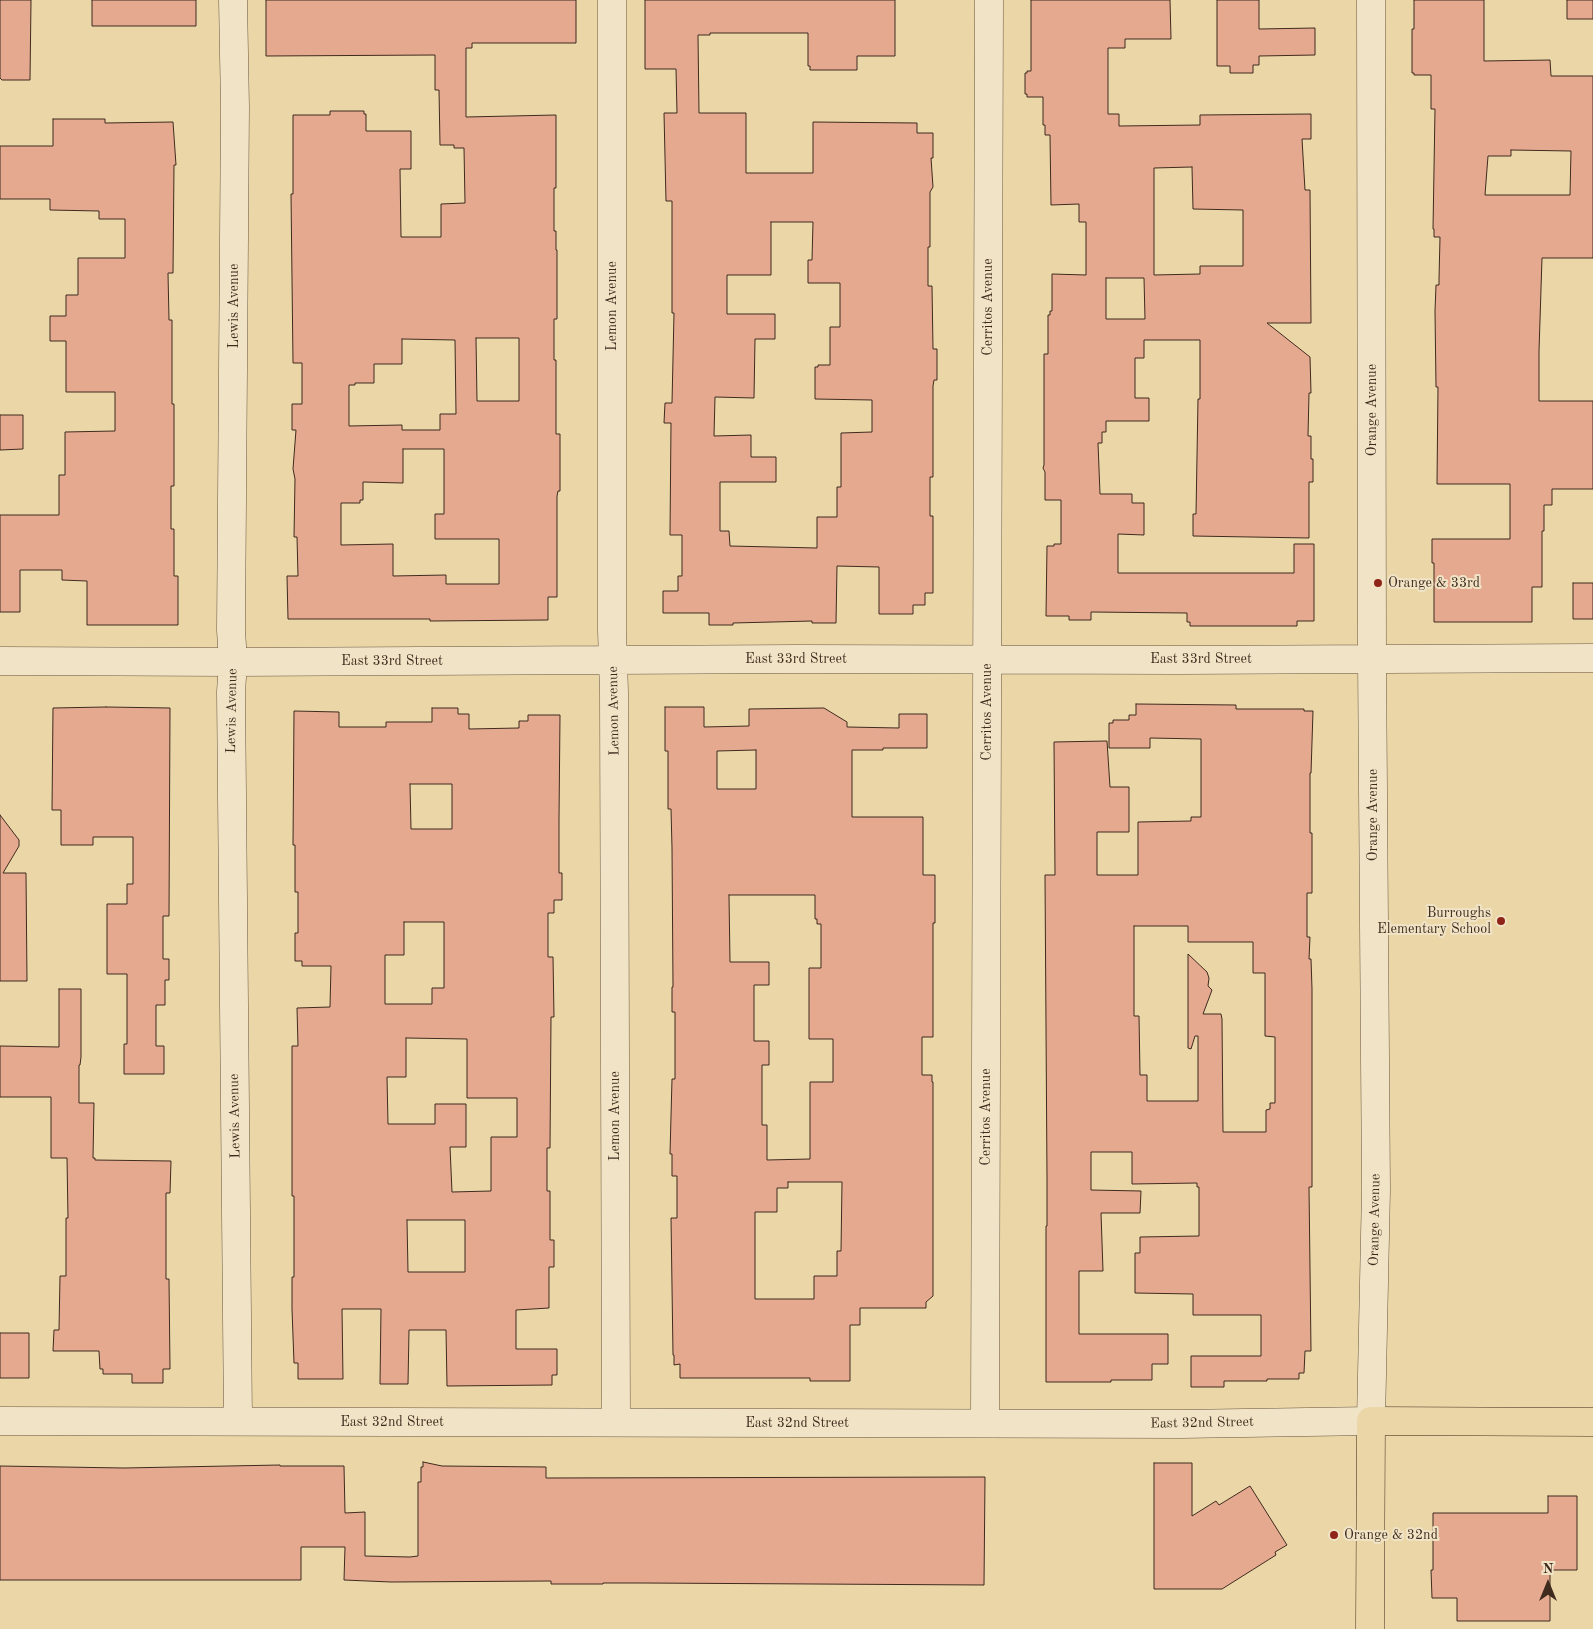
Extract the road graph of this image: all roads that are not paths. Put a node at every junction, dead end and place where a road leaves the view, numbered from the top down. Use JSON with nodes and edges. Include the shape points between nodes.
{"nodes":[{"id":1,"x":233,"y":0,"type":"edge"},
{"id":2,"x":612,"y":0,"type":"edge"},
{"id":3,"x":989,"y":0,"type":"edge"},
{"id":4,"x":1371,"y":0,"type":"edge"},
{"id":5,"x":988,"y":658,"type":"junction"},
{"id":6,"x":1372,"y":658,"type":"junction"},
{"id":7,"x":1593,"y":658,"type":"edge"},
{"id":8,"x":613,"y":660,"type":"junction"},
{"id":9,"x":0,"y":661,"type":"edge"},
{"id":10,"x":233,"y":662,"type":"junction"},
{"id":11,"x":0,"y":1421,"type":"edge"},
{"id":12,"x":238,"y":1421,"type":"junction"},
{"id":13,"x":1371,"y":1421,"type":"junction"},
{"id":14,"x":616,"y":1422,"type":"junction"},
{"id":15,"x":1593,"y":1422,"type":"edge"},
{"id":16,"x":985,"y":1423,"type":"junction"},
{"id":17,"x":1370,"y":1629,"type":"edge"}],
"edges":[{"from":1,"to":10,"type":"street","name":"Lewis Avenue"},
{"from":2,"to":8,"type":"street","name":"Lemon Avenue"},
{"from":3,"to":5,"type":"street","name":"Cerritos Avenue"},
{"from":4,"to":6,"type":"street","name":"Orange Avenue"},
{"from":5,"to":6,"type":"street","name":"East 33rd Street"},
{"from":5,"to":8,"type":"street","name":"East 33rd Street"},
{"from":5,"to":16,"type":"street","name":"Cerritos Avenue"},
{"from":6,"to":7,"type":"street","name":"East 33rd Street"},
{"from":6,"to":13,"type":"street","name":"Orange Avenue","via":[[1376,1190]]},
{"from":8,"to":10,"type":"street","name":"East 33rd Street"},
{"from":8,"to":14,"type":"street","name":"Lemon Avenue"},
{"from":9,"to":10,"type":"street","name":"East 33rd Street"},
{"from":10,"to":12,"type":"street","name":"Lewis Avenue"},
{"from":11,"to":12,"type":"street","name":"East 32nd Street"},
{"from":12,"to":14,"type":"street","name":"East 32nd Street"},
{"from":13,"to":15,"type":"main road","name":"East 32nd Street"},
{"from":13,"to":16,"type":"street","name":"East 32nd Street"},
{"from":13,"to":17,"type":"main road","name":"Orange Avenue"},
{"from":14,"to":16,"type":"street","name":"East 32nd Street"}]}
